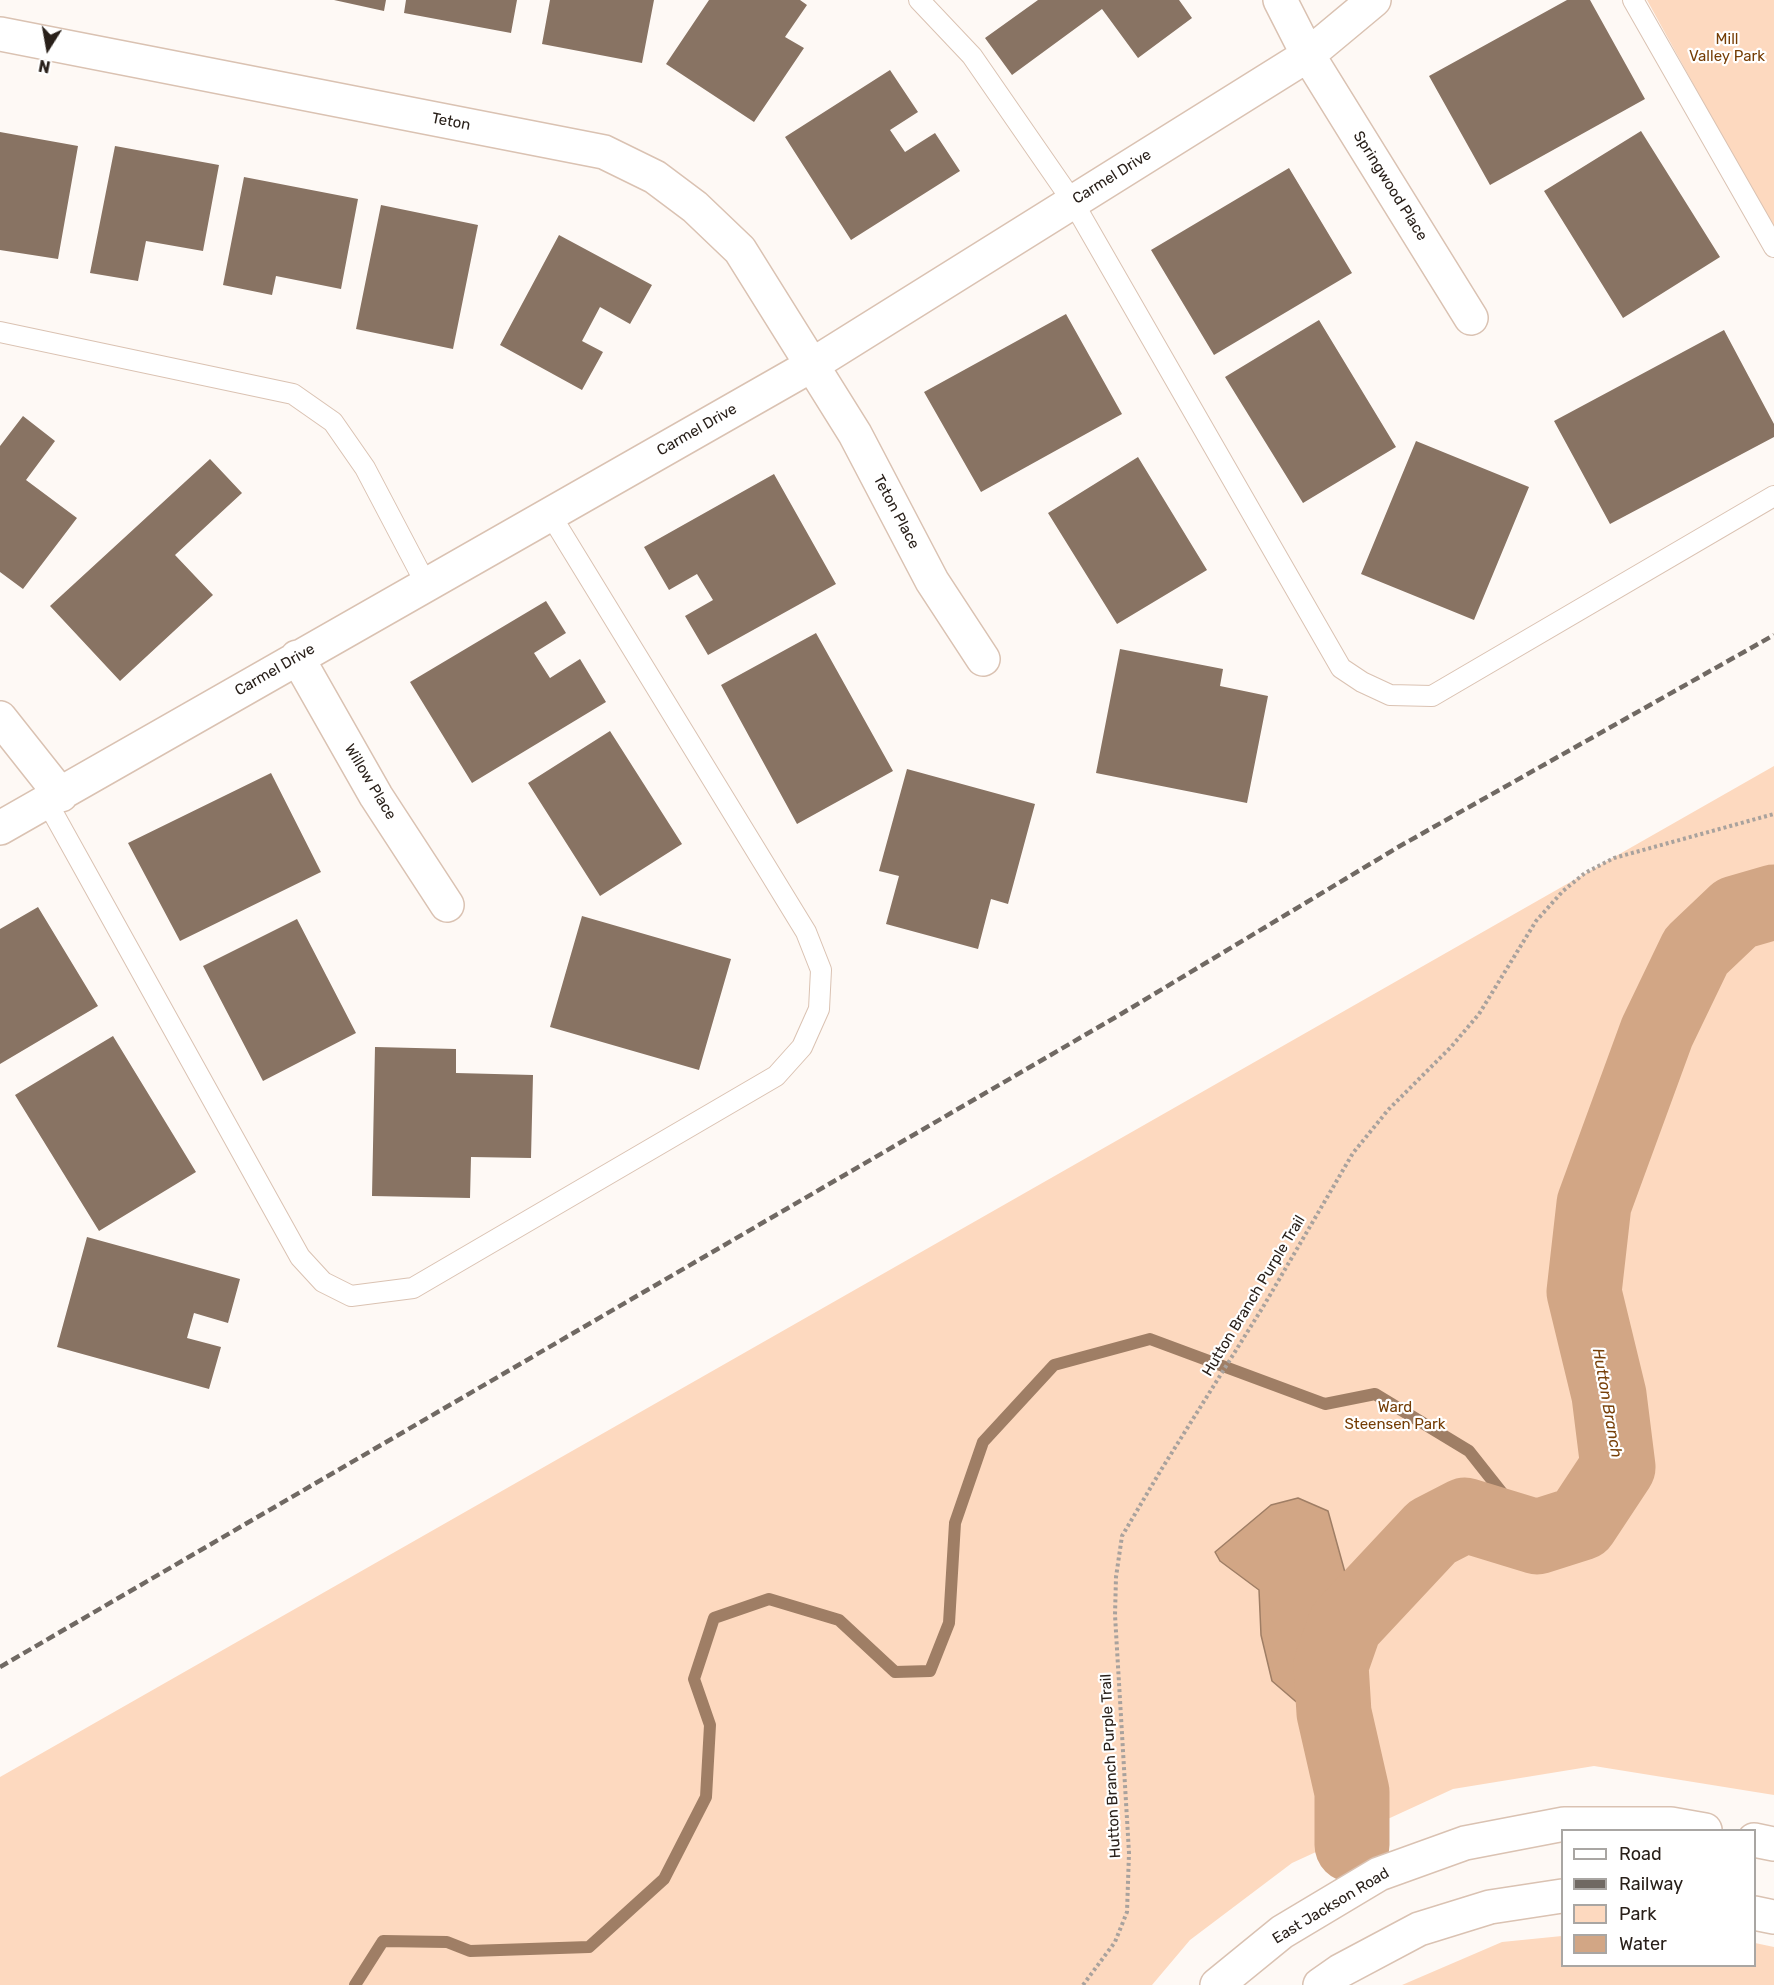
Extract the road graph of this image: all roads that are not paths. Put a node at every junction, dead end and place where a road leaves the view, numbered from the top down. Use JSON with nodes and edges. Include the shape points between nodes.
{"nodes":[{"id":1,"x":920,"y":0,"type":"edge"},
{"id":2,"x":1280,"y":0,"type":"edge"},
{"id":3,"x":1374,"y":0,"type":"edge"},
{"id":4,"x":1633,"y":0,"type":"edge"},
{"id":5,"x":0,"y":34,"type":"edge"},
{"id":6,"x":1308,"y":55,"type":"junction"},
{"id":7,"x":1073,"y":202,"type":"junction"},
{"id":8,"x":1774,"y":247,"type":"edge"},
{"id":9,"x":1471,"y":318,"type":"dead end"},
{"id":10,"x":0,"y":332,"type":"edge"},
{"id":11,"x":812,"y":365,"type":"junction"},
{"id":12,"x":1774,"y":496,"type":"edge"},
{"id":13,"x":550,"y":514,"type":"junction"},
{"id":14,"x":426,"y":584,"type":"junction"},
{"id":15,"x":297,"y":657,"type":"junction"},
{"id":16,"x":983,"y":659,"type":"dead end"},
{"id":17,"x":0,"y":717,"type":"edge"},
{"id":18,"x":54,"y":798,"type":"junction"},
{"id":19,"x":0,"y":828,"type":"edge"},
{"id":20,"x":447,"y":905,"type":"dead end"},
{"id":21,"x":1699,"y":1829,"type":"edge"},
{"id":22,"x":1756,"y":1840,"type":"edge"},
{"id":23,"x":1774,"y":1844,"type":"edge"},
{"id":24,"x":1561,"y":1896,"type":"edge"},
{"id":25,"x":1756,"y":1913,"type":"edge"},
{"id":26,"x":1774,"y":1917,"type":"edge"},
{"id":27,"x":1216,"y":1985,"type":"edge"},
{"id":28,"x":1320,"y":1985,"type":"edge"}],
"edges":[{"from":1,"to":7,"type":"lane","via":[[972,56]]},
{"from":2,"to":6,"type":"street","name":"Springwood Place"},
{"from":3,"to":6,"type":"street","name":"Carmel Drive"},
{"from":4,"to":8,"type":"lane"},
{"from":5,"to":11,"type":"street","name":"Teton","via":[[604,152],[656,177],[740,250]]},
{"from":6,"to":7,"type":"street","name":"Carmel Drive"},
{"from":6,"to":9,"type":"street","name":"Springwood Place"},
{"from":7,"to":11,"type":"street","name":"Carmel Drive"},
{"from":7,"to":12,"type":"lane","via":[[1341,668],[1390,694],[1432,696]]},
{"from":10,"to":14,"type":"lane","via":[[294,394],[333,423],[365,468]]},
{"from":11,"to":13,"type":"street","name":"Carmel Drive"},
{"from":11,"to":16,"type":"street","name":"Teton Place","via":[[855,434],[932,581]]},
{"from":13,"to":14,"type":"street","name":"Carmel Drive"},
{"from":13,"to":18,"type":"lane","via":[[806,932],[821,970],[819,1009],[802,1047],[776,1076],[413,1288],[351,1296],[323,1282],[300,1257]]},
{"from":14,"to":15,"type":"street","name":"Carmel Drive"},
{"from":15,"to":18,"type":"street","name":"Carmel Drive"},
{"from":15,"to":20,"type":"street","name":"Willow Place","via":[[376,796]]},
{"from":17,"to":18,"type":"street"},
{"from":18,"to":19,"type":"street","name":"Carmel Drive"},
{"from":21,"to":27,"type":"street","name":"East Jackson Road","via":[[1671,1824],[1564,1824],[1465,1843],[1379,1874],[1282,1932]]},
{"from":22,"to":23,"type":"street"},
{"from":24,"to":28,"type":"street","via":[[1490,1907],[1419,1929]]},
{"from":25,"to":26,"type":"street"}]}
